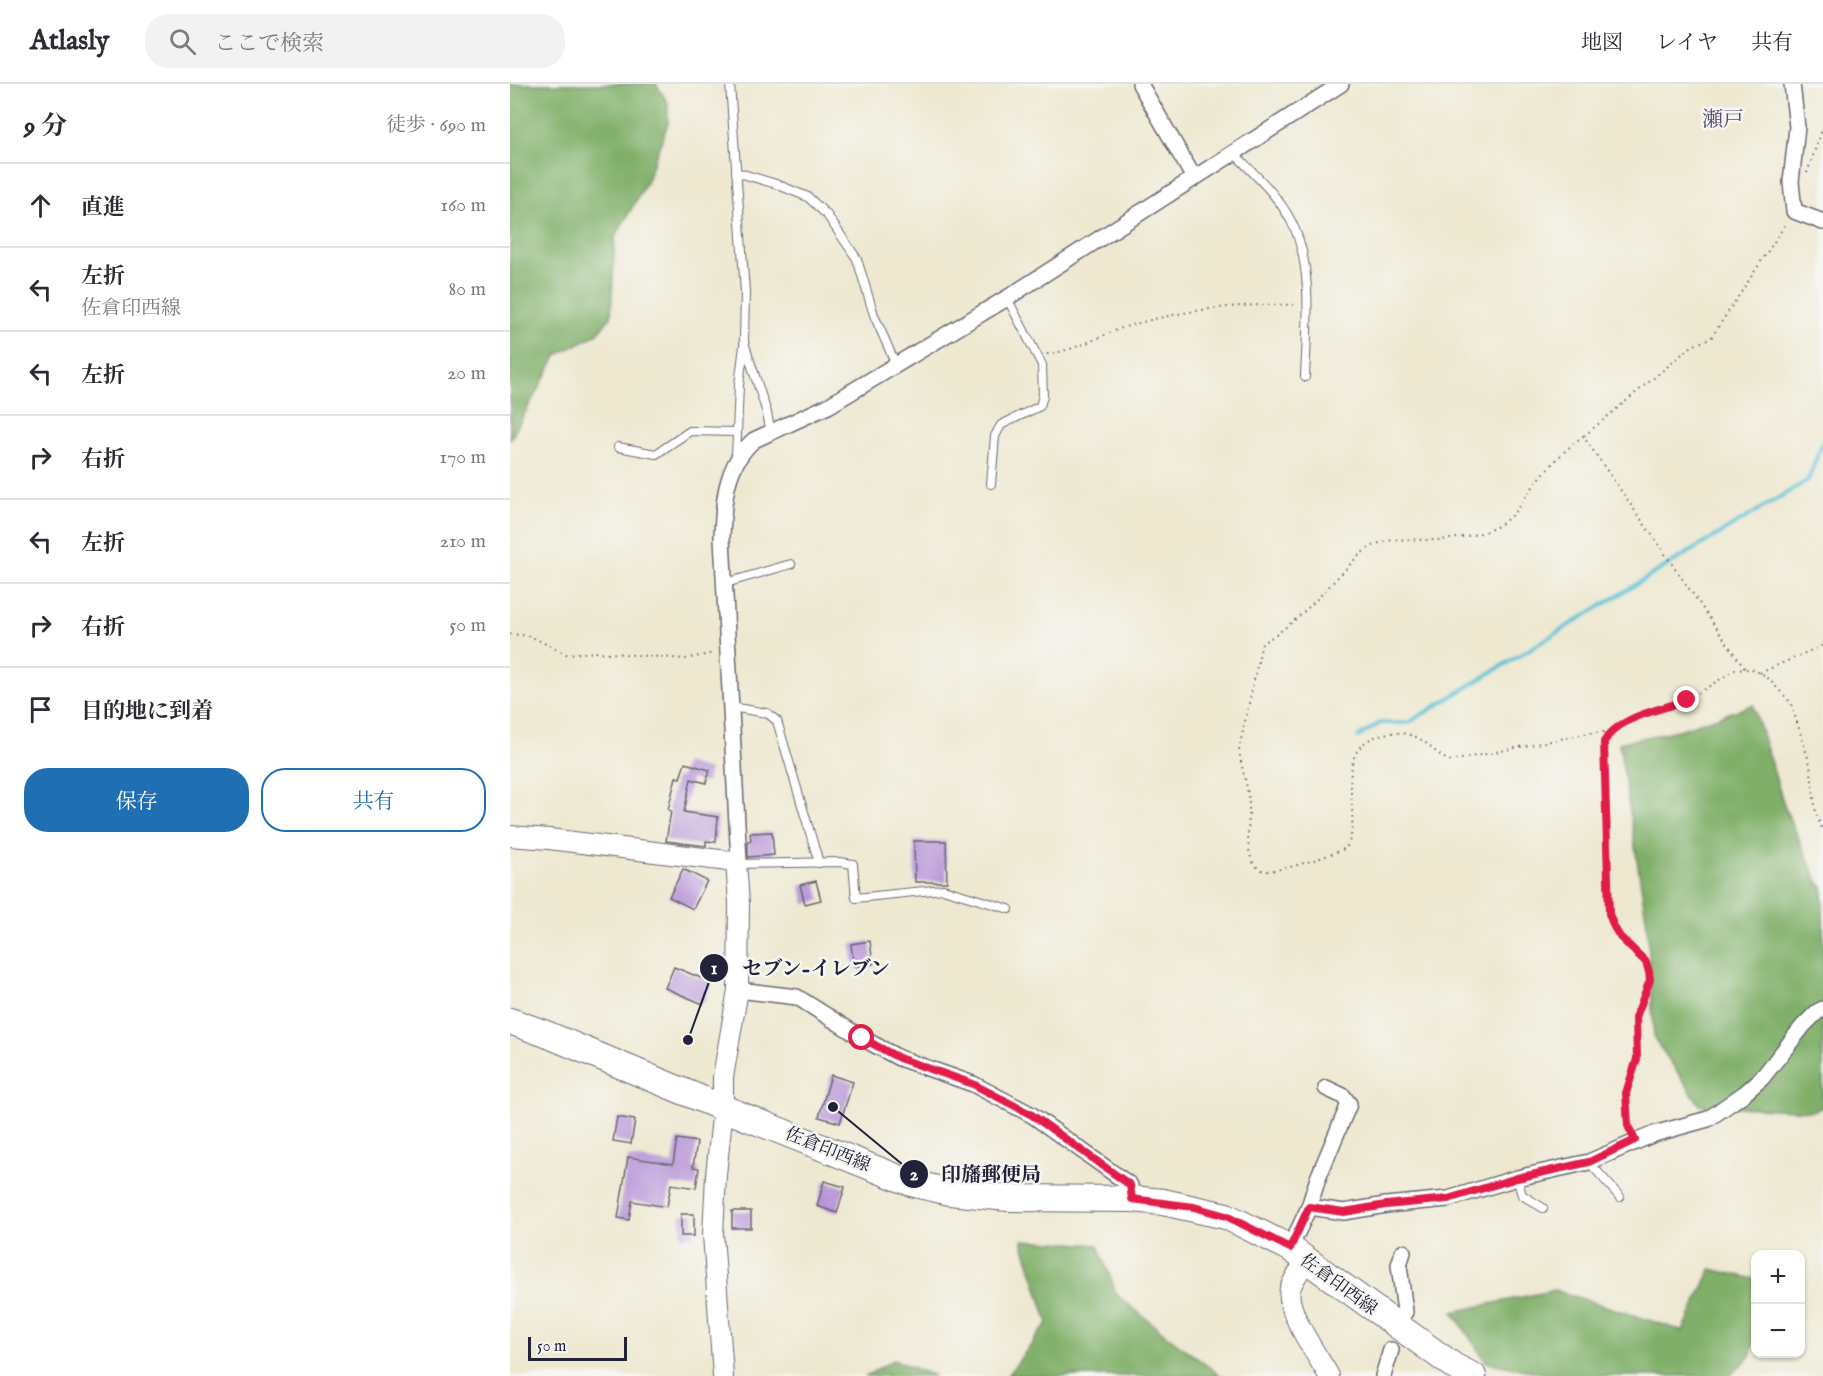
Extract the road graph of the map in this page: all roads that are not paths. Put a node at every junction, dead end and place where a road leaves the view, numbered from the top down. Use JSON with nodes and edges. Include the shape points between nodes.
{"nodes":[{"id":1,"x":730,"y":84,"type":"edge"},
{"id":2,"x":1140,"y":84,"type":"edge"},
{"id":3,"x":1341,"y":84,"type":"edge"},
{"id":4,"x":1792,"y":84,"type":"edge"},
{"id":5,"x":1234,"y":153,"type":"junction"},
{"id":6,"x":736,"y":172,"type":"junction"},
{"id":7,"x":1194,"y":177,"type":"junction"},
{"id":8,"x":1823,"y":222,"type":"edge"},
{"id":9,"x":1007,"y":298,"type":"junction"},
{"id":10,"x":744,"y":342,"type":"junction"},
{"id":11,"x":896,"y":365,"type":"junction"},
{"id":12,"x":1305,"y":377,"type":"dead end"},
{"id":13,"x":736,"y":432,"type":"junction"},
{"id":14,"x":771,"y":433,"type":"junction"},
{"id":15,"x":618,"y":447,"type":"dead end"},
{"id":16,"x":736,"y":462,"type":"junction"},
{"id":17,"x":991,"y":484,"type":"dead end"},
{"id":18,"x":791,"y":564,"type":"dead end"},
{"id":19,"x":726,"y":583,"type":"junction"},
{"id":20,"x":731,"y":707,"type":"junction"},
{"id":21,"x":510,"y":836,"type":"edge"},
{"id":22,"x":736,"y":863,"type":"junction"},
{"id":23,"x":819,"y":863,"type":"junction"},
{"id":24,"x":1009,"y":909,"type":"dead end"},
{"id":25,"x":738,"y":990,"type":"junction"},
{"id":26,"x":1823,"y":1009,"type":"edge"},
{"id":27,"x":510,"y":1021,"type":"edge"},
{"id":28,"x":1326,"y":1088,"type":"dead end"},
{"id":29,"x":723,"y":1108,"type":"junction"},
{"id":30,"x":1589,"y":1162,"type":"junction"},
{"id":31,"x":1517,"y":1178,"type":"junction"},
{"id":32,"x":1620,"y":1197,"type":"dead end"},
{"id":33,"x":1132,"y":1199,"type":"junction"},
{"id":34,"x":1309,"y":1207,"type":"junction"},
{"id":35,"x":1543,"y":1208,"type":"dead end"},
{"id":36,"x":1403,"y":1252,"type":"dead end"},
{"id":37,"x":1298,"y":1254,"type":"junction"},
{"id":38,"x":1405,"y":1312,"type":"dead end"},
{"id":39,"x":1391,"y":1350,"type":"dead end"},
{"id":40,"x":723,"y":1376,"type":"edge"},
{"id":41,"x":1329,"y":1376,"type":"edge"},
{"id":42,"x":1383,"y":1376,"type":"edge"},
{"id":43,"x":1473,"y":1376,"type":"edge"}],
"edges":[{"from":1,"to":6,"type":"lane"},
{"from":2,"to":7,"type":"street"},
{"from":3,"to":5,"type":"street"},
{"from":4,"to":8,"type":"street","via":[[1797,127],[1791,182],[1794,211]]},
{"from":5,"to":7,"type":"street"},
{"from":5,"to":12,"type":"lane","via":[[1290,218],[1299,237],[1307,305]]},
{"from":6,"to":10,"type":"lane","via":[[745,292]]},
{"from":6,"to":11,"type":"lane","via":[[808,197],[827,215],[857,259],[874,315]]},
{"from":7,"to":9,"type":"street"},
{"from":9,"to":11,"type":"street"},
{"from":9,"to":17,"type":"lane","via":[[1042,365],[1043,396],[1040,406],[1001,425],[995,436]]},
{"from":10,"to":13,"type":"lane"},
{"from":10,"to":14,"type":"lane"},
{"from":11,"to":14,"type":"street","via":[[828,406]]},
{"from":13,"to":15,"type":"lane","via":[[690,431],[656,454]]},
{"from":13,"to":16,"type":"lane"},
{"from":14,"to":16,"type":"street","via":[[754,440]]},
{"from":16,"to":19,"type":"street","via":[[723,503]]},
{"from":18,"to":19,"type":"lane"},
{"from":19,"to":20,"type":"street"},
{"from":20,"to":22,"type":"street","via":[[739,862]]},
{"from":20,"to":23,"type":"lane","via":[[768,713],[777,721]]},
{"from":21,"to":22,"type":"street"},
{"from":22,"to":23,"type":"lane"},
{"from":22,"to":25,"type":"street","via":[[740,903]]},
{"from":23,"to":24,"type":"lane","via":[[853,864],[856,898],[943,890]]},
{"from":25,"to":29,"type":"street","via":[[723,1077]]},
{"from":25,"to":33,"type":"street","via":[[797,997],[899,1058],[973,1084],[1022,1110],[1130,1185]]},
{"from":26,"to":30,"type":"street","via":[[1803,1026],[1762,1078],[1722,1110],[1702,1121],[1635,1140]]},
{"from":27,"to":29,"type":"main road","name":"佐倉印西線"},
{"from":28,"to":34,"type":"street","via":[[1343,1096],[1349,1104],[1317,1178]]},
{"from":29,"to":33,"type":"main road","name":"佐倉印西線","via":[[911,1183],[950,1192],[1008,1198]]},
{"from":29,"to":40,"type":"street","via":[[713,1234]]},
{"from":30,"to":31,"type":"street"},
{"from":30,"to":32,"type":"lane"},
{"from":31,"to":34,"type":"street","via":[[1448,1199],[1344,1212]]},
{"from":31,"to":35,"type":"lane","via":[[1522,1195]]},
{"from":33,"to":37,"type":"main road","name":"佐倉印西線","via":[[1194,1207],[1226,1216]]},
{"from":34,"to":37,"type":"street"},
{"from":36,"to":38,"type":"street","via":[[1399,1264]]},
{"from":37,"to":41,"type":"street","via":[[1290,1288],[1292,1311]]},
{"from":37,"to":43,"type":"main road","name":"佐倉印西線"},
{"from":39,"to":42,"type":"street"}]}
